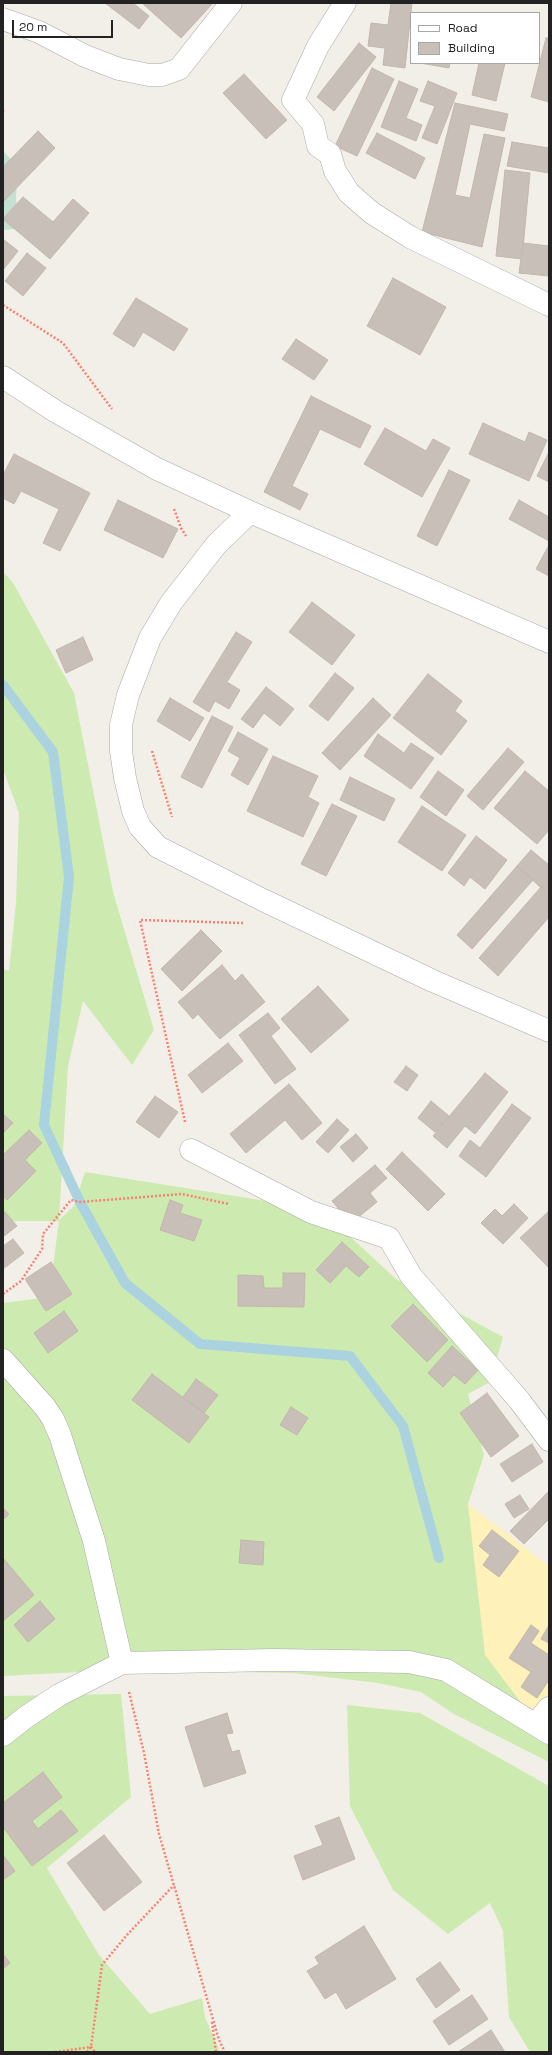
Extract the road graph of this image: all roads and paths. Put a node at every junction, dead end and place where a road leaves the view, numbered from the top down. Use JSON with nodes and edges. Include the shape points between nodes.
{"nodes":[{"id":1,"x":231,"y":3,"type":"edge"},
{"id":2,"x":345,"y":3,"type":"edge"},
{"id":3,"x":3,"y":19,"type":"edge"},
{"id":4,"x":3,"y":305,"type":"edge"},
{"id":5,"x":549,"y":305,"type":"edge"},
{"id":6,"x":3,"y":378,"type":"edge"},
{"id":7,"x":115,"y":412,"type":"dead end"},
{"id":8,"x":157,"y":469,"type":"junction"},
{"id":9,"x":250,"y":512,"type":"junction"},
{"id":10,"x":203,"y":561,"type":"junction"},
{"id":11,"x":549,"y":642,"type":"edge"},
{"id":12,"x":152,"y":749,"type":"dead end"},
{"id":13,"x":177,"y":822,"type":"dead end"},
{"id":14,"x":246,"y":924,"type":"dead end"},
{"id":15,"x":549,"y":1031,"type":"edge"},
{"id":16,"x":191,"y":1150,"type":"joint"},
{"id":17,"x":236,"y":1206,"type":"dead end"},
{"id":18,"x":3,"y":1294,"type":"edge"},
{"id":19,"x":3,"y":1360,"type":"edge"},
{"id":20,"x":549,"y":1440,"type":"edge"},
{"id":21,"x":122,"y":1663,"type":"junction"},
{"id":22,"x":545,"y":1722,"type":"edge"},
{"id":23,"x":3,"y":1736,"type":"edge"},
{"id":24,"x":174,"y":1885,"type":"junction"},
{"id":25,"x":211,"y":2013,"type":"junction"},
{"id":26,"x":91,"y":2047,"type":"junction"},
{"id":27,"x":55,"y":2052,"type":"edge"},
{"id":28,"x":87,"y":2052,"type":"edge"},
{"id":29,"x":95,"y":2052,"type":"edge"},
{"id":30,"x":216,"y":2052,"type":"edge"},
{"id":31,"x":225,"y":2052,"type":"edge"}],
"edges":[{"from":1,"to":3,"type":"street","via":[[179,69],[162,75],[119,69],[85,56],[39,32]]},
{"from":2,"to":5,"type":"street","via":[[318,46],[293,100],[313,124],[318,146],[330,154],[335,171],[349,193],[372,213],[410,237]]},
{"from":4,"to":7,"type":"path","via":[[63,343]]},
{"from":6,"to":8,"type":"street"},
{"from":8,"to":9,"type":"street"},
{"from":8,"to":10,"type":"path","via":[[165,481],[181,528]]},
{"from":9,"to":10,"type":"street"},
{"from":9,"to":11,"type":"street"},
{"from":10,"to":15,"type":"street","via":[[171,603],[150,638],[128,695],[121,725],[121,751],[133,811],[140,827],[158,846],[263,900],[432,981]]},
{"from":12,"to":13,"type":"path","via":[[172,817]]},
{"from":14,"to":16,"type":"path","via":[[140,920]]},
{"from":16,"to":20,"type":"street","via":[[311,1212],[389,1238],[411,1276],[519,1400]]},
{"from":17,"to":18,"type":"path","via":[[182,1194],[80,1202],[71,1200],[43,1234],[42,1249],[21,1280]]},
{"from":19,"to":21,"type":"street","via":[[45,1407],[60,1435],[94,1541]]},
{"from":21,"to":22,"type":"street","via":[[274,1660],[409,1662],[446,1670]]},
{"from":21,"to":23,"type":"street","via":[[59,1695],[26,1716]]},
{"from":21,"to":24,"type":"path","via":[[144,1753],[159,1834]]},
{"from":24,"to":25,"type":"path"},
{"from":24,"to":26,"type":"path","via":[[102,1965]]},
{"from":25,"to":30,"type":"path"},
{"from":25,"to":31,"type":"path"},
{"from":26,"to":27,"type":"path"},
{"from":26,"to":28,"type":"path"},
{"from":26,"to":29,"type":"path"}]}
